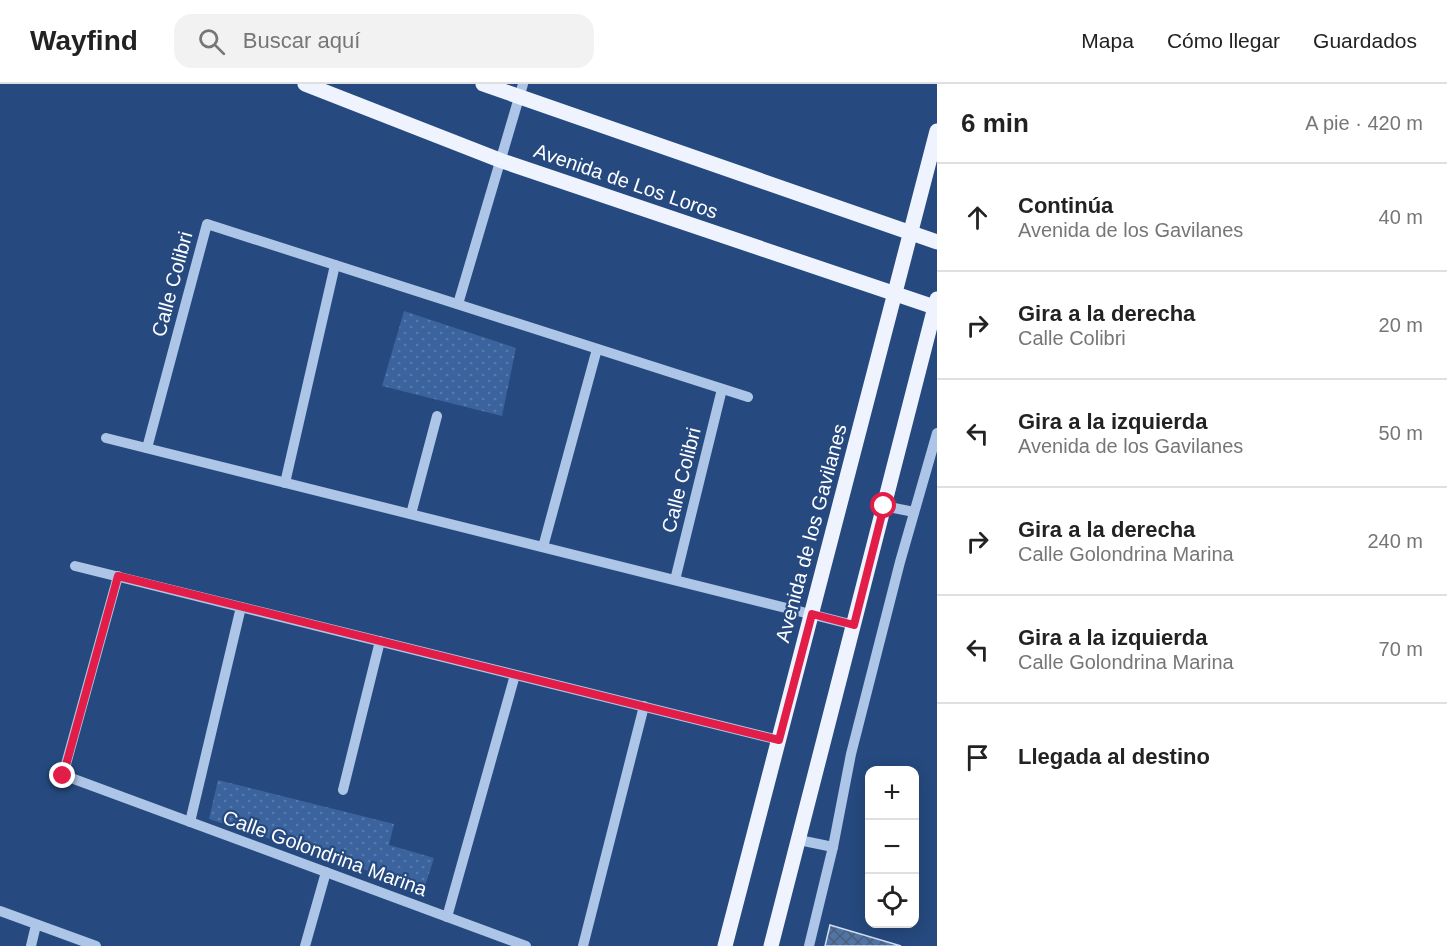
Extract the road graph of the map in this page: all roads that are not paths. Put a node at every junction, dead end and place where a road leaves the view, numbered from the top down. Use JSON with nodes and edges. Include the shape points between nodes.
{"nodes":[{"id":1,"x":305,"y":84,"type":"edge"},
{"id":2,"x":483,"y":84,"type":"edge"},
{"id":3,"x":521,"y":91,"type":"edge"},
{"id":4,"x":937,"y":131,"type":"edge"},
{"id":5,"x":502,"y":161,"type":"junction"},
{"id":6,"x":910,"y":234,"type":"junction"},
{"id":7,"x":937,"y":242,"type":"edge"},
{"id":8,"x":335,"y":265,"type":"junction"},
{"id":9,"x":895,"y":293,"type":"junction"},
{"id":10,"x":458,"y":304,"type":"junction"},
{"id":11,"x":936,"y":305,"type":"edge"},
{"id":12,"x":597,"y":349,"type":"junction"},
{"id":13,"x":722,"y":389,"type":"junction"},
{"id":14,"x":748,"y":397,"type":"dead end"},
{"id":15,"x":437,"y":416,"type":"dead end"},
{"id":16,"x":937,"y":433,"type":"edge"},
{"id":17,"x":106,"y":438,"type":"dead end"},
{"id":18,"x":147,"y":448,"type":"junction"},
{"id":19,"x":285,"y":483,"type":"junction"},
{"id":20,"x":884,"y":506,"type":"junction"},
{"id":21,"x":914,"y":512,"type":"junction"},
{"id":22,"x":411,"y":514,"type":"junction"},
{"id":23,"x":543,"y":547,"type":"junction"},
{"id":24,"x":75,"y":566,"type":"dead end"},
{"id":25,"x":118,"y":576,"type":"junction"},
{"id":26,"x":675,"y":580,"type":"junction"},
{"id":27,"x":241,"y":607,"type":"junction"},
{"id":28,"x":812,"y":614,"type":"junction"},
{"id":29,"x":854,"y":625,"type":"junction"},
{"id":30,"x":380,"y":641,"type":"junction"},
{"id":31,"x":515,"y":675,"type":"junction"},
{"id":32,"x":644,"y":706,"type":"junction"},
{"id":33,"x":779,"y":740,"type":"junction"},
{"id":34,"x":343,"y":790,"type":"dead end"},
{"id":35,"x":190,"y":822,"type":"junction"},
{"id":36,"x":799,"y":840,"type":"junction"},
{"id":37,"x":833,"y":847,"type":"junction"},
{"id":38,"x":326,"y":872,"type":"junction"},
{"id":39,"x":0,"y":911,"type":"edge"},
{"id":40,"x":447,"y":917,"type":"junction"},
{"id":41,"x":36,"y":925,"type":"junction"},
{"id":42,"x":31,"y":946,"type":"edge"},
{"id":43,"x":96,"y":946,"type":"edge"},
{"id":44,"x":304,"y":946,"type":"edge"},
{"id":45,"x":526,"y":946,"type":"edge"},
{"id":46,"x":583,"y":946,"type":"edge"},
{"id":47,"x":725,"y":946,"type":"edge"},
{"id":48,"x":771,"y":946,"type":"edge"},
{"id":49,"x":809,"y":946,"type":"edge"}],
"edges":[{"from":1,"to":5,"type":"main road","name":"Avenida de Los Loros"},
{"from":2,"to":3,"type":"main road"},
{"from":3,"to":5,"type":"street"},
{"from":3,"to":6,"type":"main road"},
{"from":4,"to":6,"type":"main road","name":"Avenida de los Gavilanes"},
{"from":5,"to":9,"type":"main road","name":"Avenida de Los Loros"},
{"from":5,"to":10,"type":"street"},
{"from":6,"to":7,"type":"main road"},
{"from":6,"to":9,"type":"main road","name":"Avenida de los Gavilanes"},
{"from":8,"to":10,"type":"street","name":"Calle Colibri"},
{"from":8,"to":18,"type":"street","name":"Calle Colibri","via":[[207,224]]},
{"from":8,"to":19,"type":"street"},
{"from":9,"to":11,"type":"main road","name":"Avenida de Los Loros"},
{"from":9,"to":28,"type":"main road","name":"Avenida de los Gavilanes"},
{"from":10,"to":12,"type":"street","name":"Calle Colibri"},
{"from":11,"to":20,"type":"main road"},
{"from":12,"to":13,"type":"street","name":"Calle Colibri"},
{"from":12,"to":23,"type":"street"},
{"from":13,"to":14,"type":"street","name":"Calle Colibri"},
{"from":13,"to":26,"type":"street","name":"Calle Colibri"},
{"from":15,"to":22,"type":"street"},
{"from":16,"to":21,"type":"street"},
{"from":17,"to":18,"type":"street"},
{"from":18,"to":19,"type":"street"},
{"from":19,"to":22,"type":"street"},
{"from":20,"to":21,"type":"street"},
{"from":20,"to":29,"type":"main road"},
{"from":21,"to":37,"type":"street","via":[[851,754]]},
{"from":22,"to":23,"type":"street"},
{"from":23,"to":26,"type":"street"},
{"from":24,"to":25,"type":"street"},
{"from":25,"to":27,"type":"street"},
{"from":25,"to":35,"type":"street","name":"Calle Golondrina Marina","via":[[63,776]]},
{"from":26,"to":28,"type":"street"},
{"from":27,"to":30,"type":"street"},
{"from":27,"to":35,"type":"street"},
{"from":28,"to":29,"type":"street"},
{"from":28,"to":33,"type":"main road","name":"Avenida de los Gavilanes"},
{"from":29,"to":36,"type":"main road"},
{"from":30,"to":31,"type":"street"},
{"from":30,"to":34,"type":"street"},
{"from":31,"to":32,"type":"street"},
{"from":31,"to":40,"type":"street","name":"Calle Golondrina Marina"},
{"from":32,"to":33,"type":"street"},
{"from":32,"to":46,"type":"street"},
{"from":33,"to":47,"type":"main road","name":"Avenida de los Gavilanes"},
{"from":35,"to":38,"type":"street","name":"Calle Golondrina Marina"},
{"from":36,"to":37,"type":"street"},
{"from":36,"to":48,"type":"main road"},
{"from":37,"to":49,"type":"street"},
{"from":38,"to":40,"type":"street","name":"Calle Golondrina Marina"},
{"from":38,"to":44,"type":"street"},
{"from":39,"to":41,"type":"street"},
{"from":40,"to":45,"type":"street","name":"Calle Golondrina Marina"},
{"from":41,"to":42,"type":"street"},
{"from":41,"to":43,"type":"street"}]}
